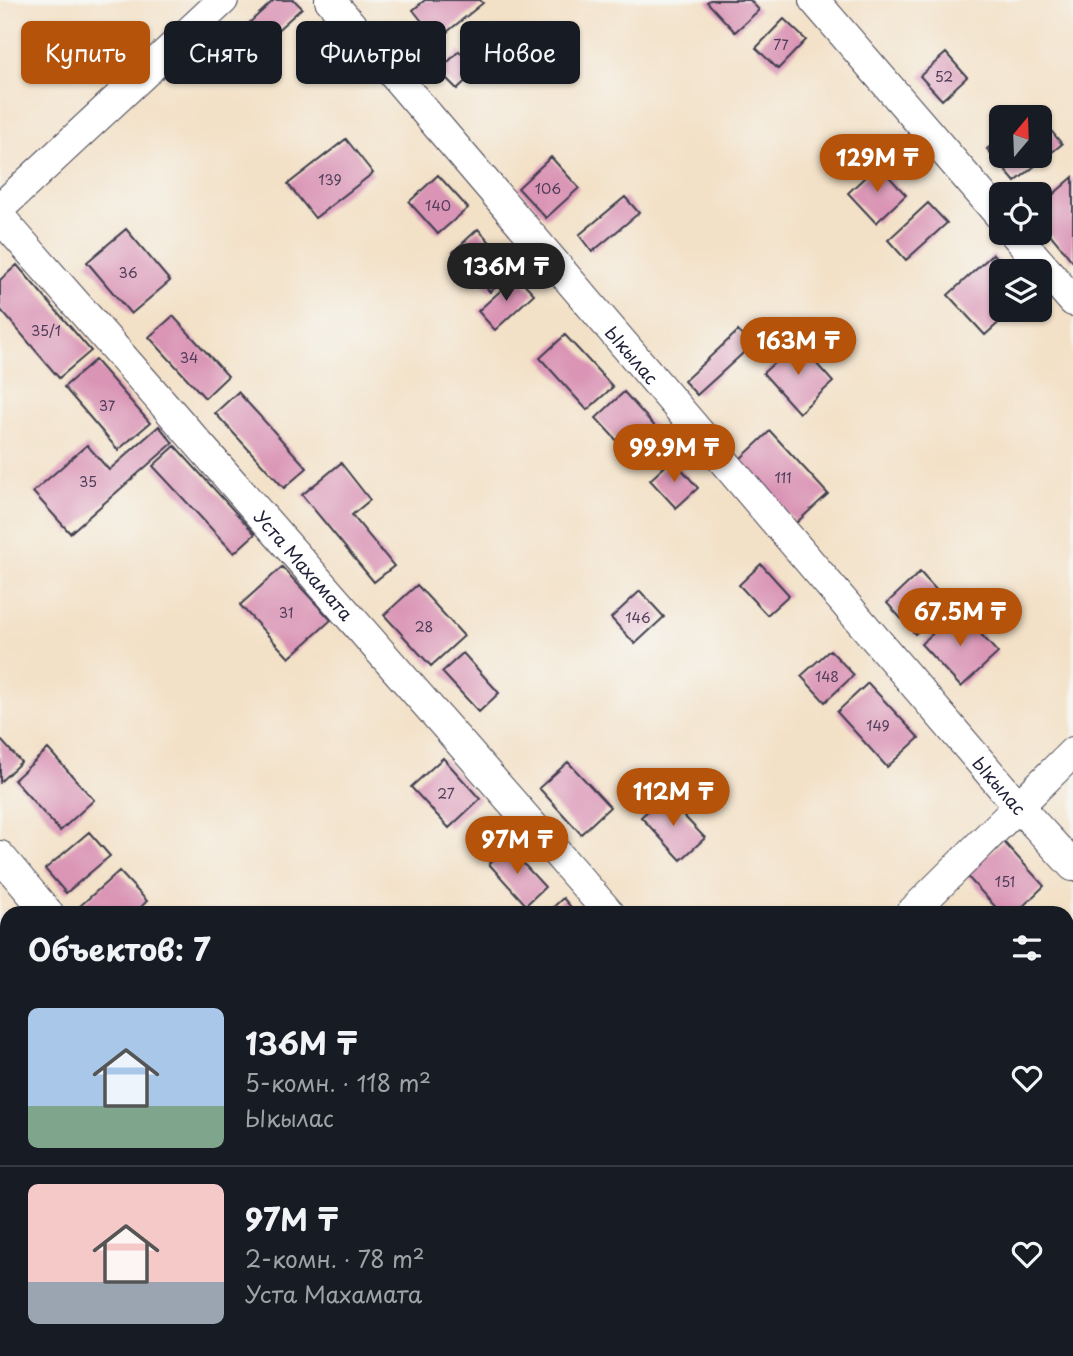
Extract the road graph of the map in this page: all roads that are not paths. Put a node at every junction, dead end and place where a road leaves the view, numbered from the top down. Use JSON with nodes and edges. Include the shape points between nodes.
{"nodes":[{"id":1,"x":223,"y":0,"type":"edge"},
{"id":2,"x":330,"y":0,"type":"edge"},
{"id":3,"x":814,"y":0,"type":"edge"},
{"id":4,"x":989,"y":204,"type":"edge"},
{"id":5,"x":0,"y":208,"type":"edge"},
{"id":6,"x":0,"y":217,"type":"edge"},
{"id":7,"x":1024,"y":245,"type":"edge"},
{"id":8,"x":1073,"y":301,"type":"edge"},
{"id":9,"x":1073,"y":752,"type":"edge"},
{"id":10,"x":1018,"y":806,"type":"junction"},
{"id":11,"x":0,"y":856,"type":"edge"},
{"id":12,"x":1073,"y":866,"type":"edge"},
{"id":13,"x":42,"y":906,"type":"edge"},
{"id":14,"x":603,"y":906,"type":"edge"},
{"id":15,"x":918,"y":906,"type":"edge"}],
"edges":[{"from":1,"to":5,"type":"street"},
{"from":2,"to":10,"type":"street","name":"Ыкылас"},
{"from":3,"to":4,"type":"street"},
{"from":6,"to":14,"type":"street","name":"Уста Махамата"},
{"from":7,"to":8,"type":"street"},
{"from":9,"to":10,"type":"street"},
{"from":10,"to":12,"type":"street","name":"Ыкылас"},
{"from":10,"to":15,"type":"street"},
{"from":11,"to":13,"type":"street"}]}
